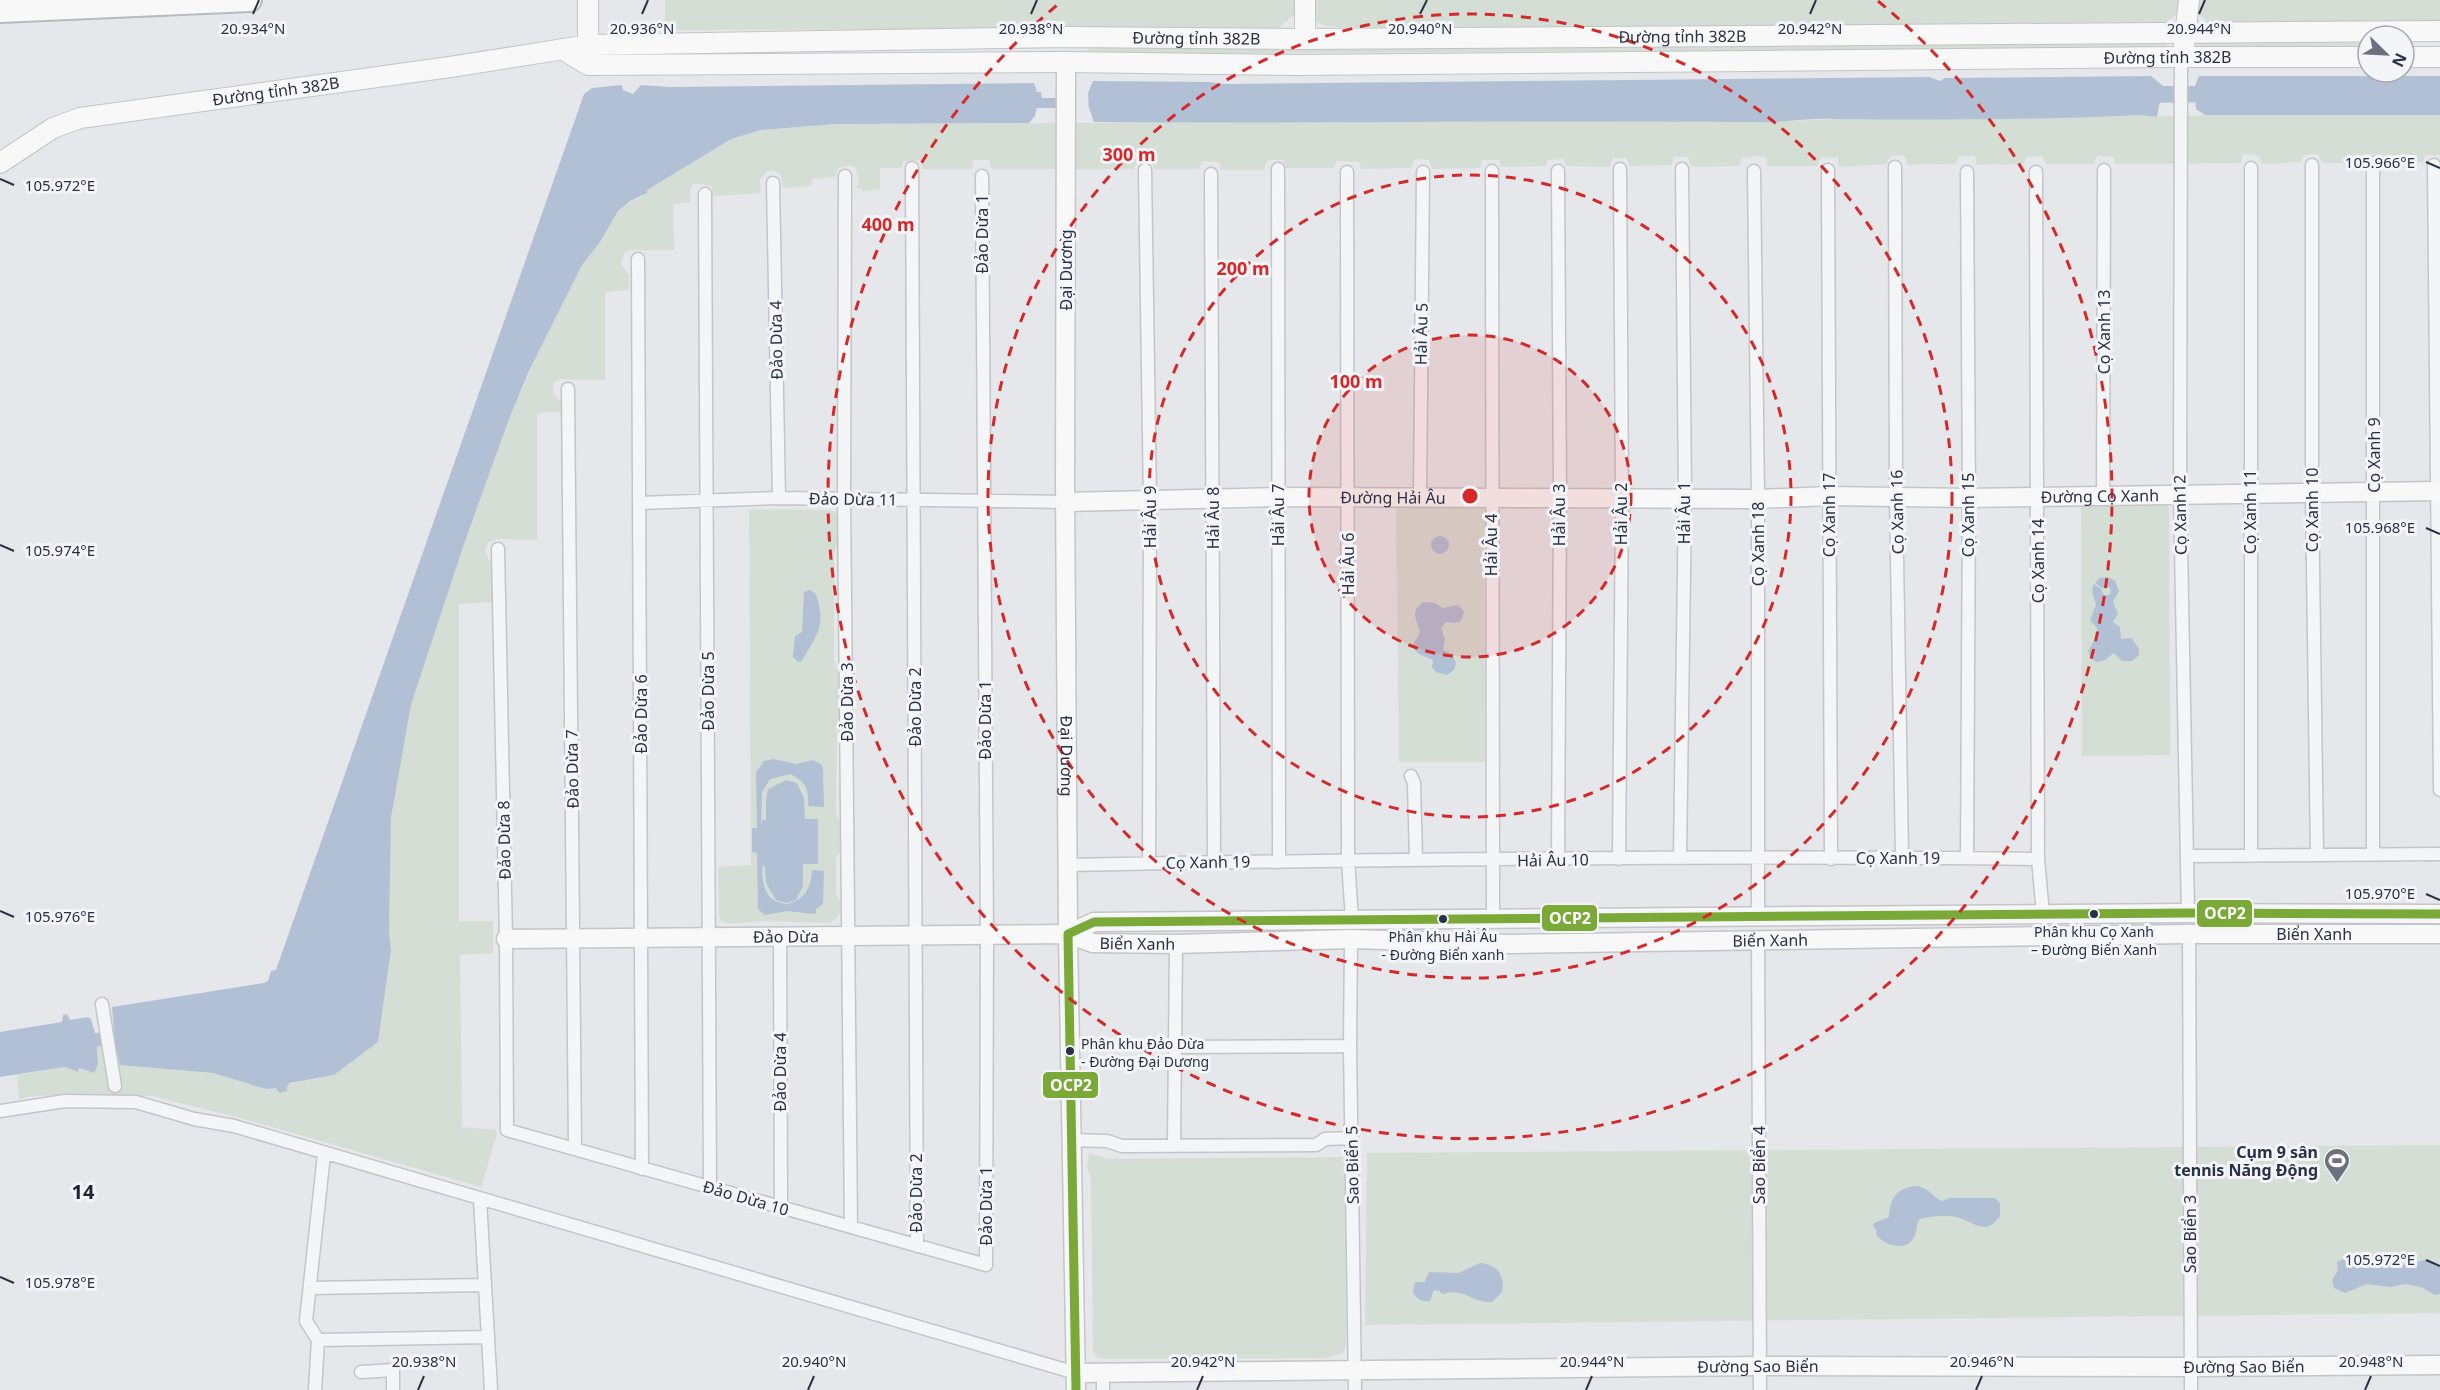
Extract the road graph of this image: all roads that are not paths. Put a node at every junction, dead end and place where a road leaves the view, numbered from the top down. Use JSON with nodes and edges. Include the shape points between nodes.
{"nodes":[{"id":1,"x":250,"y":0,"type":"edge"},
{"id":2,"x":588,"y":0,"type":"edge"},
{"id":3,"x":1305,"y":0,"type":"edge"},
{"id":4,"x":2189,"y":0,"type":"edge"},
{"id":5,"x":0,"y":11,"type":"edge"},
{"id":6,"x":2440,"y":31,"type":"edge"},
{"id":7,"x":2187,"y":33,"type":"junction"},
{"id":8,"x":1066,"y":38,"type":"junction"},
{"id":9,"x":1305,"y":39,"type":"junction"},
{"id":10,"x":588,"y":55,"type":"junction"},
{"id":11,"x":2416,"y":57,"type":"edge"},
{"id":12,"x":2440,"y":57,"type":"edge"},
{"id":13,"x":2356,"y":58,"type":"edge"},
{"id":14,"x":2180,"y":67,"type":"junction"},
{"id":15,"x":1066,"y":72,"type":"junction"},
{"id":16,"x":2373,"y":163,"type":"dead end"},
{"id":17,"x":0,"y":164,"type":"edge"},
{"id":18,"x":2312,"y":165,"type":"dead end"},
{"id":19,"x":2434,"y":165,"type":"dead end"},
{"id":20,"x":1895,"y":167,"type":"dead end"},
{"id":21,"x":912,"y":168,"type":"dead end"},
{"id":22,"x":2251,"y":168,"type":"dead end"},
{"id":23,"x":1278,"y":169,"type":"dead end"},
{"id":24,"x":1620,"y":169,"type":"dead end"},
{"id":25,"x":1683,"y":169,"type":"dead end"},
{"id":26,"x":1828,"y":170,"type":"dead end"},
{"id":27,"x":2104,"y":170,"type":"dead end"},
{"id":28,"x":1145,"y":171,"type":"dead end"},
{"id":29,"x":1492,"y":171,"type":"dead end"},
{"id":30,"x":1558,"y":171,"type":"dead end"},
{"id":31,"x":1754,"y":171,"type":"dead end"},
{"id":32,"x":1347,"y":172,"type":"dead end"},
{"id":33,"x":1423,"y":172,"type":"dead end"},
{"id":34,"x":1967,"y":172,"type":"dead end"},
{"id":35,"x":2036,"y":172,"type":"dead end"},
{"id":36,"x":1211,"y":174,"type":"dead end"},
{"id":37,"x":845,"y":176,"type":"dead end"},
{"id":38,"x":982,"y":176,"type":"dead end"},
{"id":39,"x":773,"y":183,"type":"dead end"},
{"id":40,"x":705,"y":194,"type":"dead end"},
{"id":41,"x":638,"y":259,"type":"dead end"},
{"id":42,"x":568,"y":389,"type":"dead end"},
{"id":43,"x":2438,"y":491,"type":"edge"},
{"id":44,"x":2374,"y":492,"type":"junction"},
{"id":45,"x":2250,"y":493,"type":"junction"},
{"id":46,"x":2312,"y":493,"type":"junction"},
{"id":47,"x":2180,"y":494,"type":"junction"},
{"id":48,"x":2103,"y":495,"type":"junction"},
{"id":49,"x":1828,"y":496,"type":"junction"},
{"id":50,"x":1896,"y":496,"type":"junction"},
{"id":51,"x":2038,"y":496,"type":"junction"},
{"id":52,"x":1278,"y":497,"type":"junction"},
{"id":53,"x":1347,"y":497,"type":"junction"},
{"id":54,"x":1420,"y":497,"type":"junction"},
{"id":55,"x":1491,"y":497,"type":"junction"},
{"id":56,"x":1622,"y":497,"type":"junction"},
{"id":57,"x":779,"y":498,"type":"junction"},
{"id":58,"x":1560,"y":498,"type":"junction"},
{"id":59,"x":1685,"y":498,"type":"junction"},
{"id":60,"x":1969,"y":498,"type":"junction"},
{"id":61,"x":708,"y":499,"type":"junction"},
{"id":62,"x":844,"y":499,"type":"junction"},
{"id":63,"x":1758,"y":499,"type":"junction"},
{"id":64,"x":915,"y":500,"type":"junction"},
{"id":65,"x":1150,"y":500,"type":"junction"},
{"id":66,"x":1212,"y":500,"type":"junction"},
{"id":67,"x":984,"y":502,"type":"junction"},
{"id":68,"x":1066,"y":502,"type":"junction"},
{"id":69,"x":640,"y":503,"type":"junction"},
{"id":70,"x":498,"y":549,"type":"dead end"},
{"id":71,"x":1411,"y":776,"type":"dead end"},
{"id":72,"x":2440,"y":790,"type":"edge"},
{"id":73,"x":2440,"y":854,"type":"edge"},
{"id":74,"x":2252,"y":855,"type":"junction"},
{"id":75,"x":2317,"y":855,"type":"junction"},
{"id":76,"x":2373,"y":855,"type":"junction"},
{"id":77,"x":1902,"y":856,"type":"junction"},
{"id":78,"x":2188,"y":856,"type":"junction"},
{"id":79,"x":1680,"y":858,"type":"junction"},
{"id":80,"x":1758,"y":858,"type":"junction"},
{"id":81,"x":1966,"y":858,"type":"junction"},
{"id":82,"x":1416,"y":859,"type":"junction"},
{"id":83,"x":1619,"y":859,"type":"junction"},
{"id":84,"x":1832,"y":859,"type":"junction"},
{"id":85,"x":2038,"y":859,"type":"junction"},
{"id":86,"x":1348,"y":860,"type":"junction"},
{"id":87,"x":1492,"y":860,"type":"junction"},
{"id":88,"x":1558,"y":860,"type":"junction"},
{"id":89,"x":1214,"y":861,"type":"junction"},
{"id":90,"x":1279,"y":862,"type":"junction"},
{"id":91,"x":1149,"y":863,"type":"junction"},
{"id":92,"x":1068,"y":865,"type":"junction"},
{"id":93,"x":2188,"y":913,"type":"junction"},
{"id":94,"x":2043,"y":914,"type":"junction"},
{"id":95,"x":2440,"y":914,"type":"edge"},
{"id":96,"x":1758,"y":916,"type":"junction"},
{"id":97,"x":1493,"y":918,"type":"junction"},
{"id":98,"x":1352,"y":920,"type":"junction"},
{"id":99,"x":987,"y":934,"type":"junction"},
{"id":100,"x":1068,"y":934,"type":"junction"},
{"id":101,"x":2189,"y":934,"type":"junction"},
{"id":102,"x":2440,"y":934,"type":"edge"},
{"id":103,"x":915,"y":935,"type":"junction"},
{"id":104,"x":849,"y":936,"type":"junction"},
{"id":105,"x":641,"y":937,"type":"junction"},
{"id":106,"x":709,"y":937,"type":"junction"},
{"id":107,"x":780,"y":937,"type":"junction"},
{"id":108,"x":574,"y":938,"type":"junction"},
{"id":109,"x":506,"y":939,"type":"junction"},
{"id":110,"x":1351,"y":939,"type":"junction"},
{"id":111,"x":1758,"y":939,"type":"junction"},
{"id":112,"x":1176,"y":944,"type":"junction"},
{"id":113,"x":102,"y":1004,"type":"dead end"},
{"id":114,"x":1350,"y":1046,"type":"junction"},
{"id":115,"x":1175,"y":1047,"type":"junction"},
{"id":116,"x":115,"y":1086,"type":"dead end"},
{"id":117,"x":0,"y":1111,"type":"edge"},
{"id":118,"x":507,"y":1131,"type":"joint"},
{"id":119,"x":1352,"y":1138,"type":"junction"},
{"id":120,"x":1071,"y":1140,"type":"junction"},
{"id":121,"x":1174,"y":1146,"type":"junction"},
{"id":122,"x":575,"y":1149,"type":"junction"},
{"id":123,"x":324,"y":1154,"type":"junction"},
{"id":124,"x":642,"y":1169,"type":"junction"},
{"id":125,"x":710,"y":1188,"type":"junction"},
{"id":126,"x":480,"y":1199,"type":"junction"},
{"id":127,"x":781,"y":1208,"type":"junction"},
{"id":128,"x":851,"y":1227,"type":"junction"},
{"id":129,"x":917,"y":1246,"type":"junction"},
{"id":130,"x":986,"y":1265,"type":"joint"},
{"id":131,"x":483,"y":1285,"type":"junction"},
{"id":132,"x":311,"y":1288,"type":"junction"},
{"id":133,"x":487,"y":1337,"type":"junction"},
{"id":134,"x":318,"y":1340,"type":"junction"},
{"id":135,"x":2440,"y":1365,"type":"edge"},
{"id":136,"x":1760,"y":1366,"type":"junction"},
{"id":137,"x":2190,"y":1367,"type":"junction"},
{"id":138,"x":1355,"y":1371,"type":"junction"},
{"id":139,"x":361,"y":1372,"type":"dead end"},
{"id":140,"x":1076,"y":1382,"type":"edge"},
{"id":141,"x":1103,"y":1382,"type":"edge"},
{"id":142,"x":315,"y":1390,"type":"edge"},
{"id":143,"x":393,"y":1390,"type":"edge"},
{"id":144,"x":491,"y":1390,"type":"edge"},
{"id":145,"x":1355,"y":1390,"type":"edge"},
{"id":146,"x":1760,"y":1390,"type":"edge"},
{"id":147,"x":2191,"y":1390,"type":"edge"}],
"edges":[{"from":1,"to":5,"type":"highway"},
{"from":2,"to":10,"type":"main road"},
{"from":3,"to":9,"type":"main road"},
{"from":4,"to":7,"type":"main road"},
{"from":6,"to":7,"type":"main road","name":"Đường tỉnh 382B"},
{"from":7,"to":9,"type":"main road","name":"Đường tỉnh 382B"},
{"from":7,"to":14,"type":"main road"},
{"from":8,"to":9,"type":"main road","name":"Đường tỉnh 382B"},
{"from":8,"to":10,"type":"main road","name":"Đường tỉnh 382B"},
{"from":8,"to":15,"type":"main road"},
{"from":10,"to":15,"type":"main road","name":"Đường tỉnh 382B"},
{"from":10,"to":17,"type":"main road","name":"Đường tỉnh 382B","via":[[562,49],[80,118],[53,128]]},
{"from":11,"to":12,"type":"main road"},
{"from":13,"to":14,"type":"main road","name":"Đường tỉnh 382B"},
{"from":14,"to":15,"type":"main road","name":"Đường tỉnh 382B","via":[[1309,65]]},
{"from":14,"to":47,"type":"street","name":"Cọ Xanh12"},
{"from":15,"to":68,"type":"street","name":"Đại Dương"},
{"from":16,"to":44,"type":"street","name":"Cọ Xanh 9"},
{"from":18,"to":46,"type":"street","name":"Cọ Xanh 10"},
{"from":19,"to":43,"type":"street"},
{"from":20,"to":50,"type":"street","name":"Cọ Xanh 16"},
{"from":21,"to":64,"type":"street","name":"Đảo Dừa 2"},
{"from":22,"to":45,"type":"street","name":"Cọ Xanh 11"},
{"from":23,"to":52,"type":"street","name":"Hải Âu 7"},
{"from":24,"to":56,"type":"street","name":"Hải Âu 2"},
{"from":25,"to":59,"type":"street","name":"Hải Âu 1"},
{"from":26,"to":49,"type":"street","name":"Cọ Xanh 17"},
{"from":27,"to":48,"type":"street","name":"Cọ Xanh 13"},
{"from":28,"to":65,"type":"street","name":"Hải Âu 9"},
{"from":29,"to":55,"type":"street","name":"Hải Âu 4"},
{"from":30,"to":58,"type":"street","name":"Hải Âu 3"},
{"from":31,"to":63,"type":"street","name":"Cọ Xanh 18"},
{"from":32,"to":53,"type":"street","name":"Hải Âu 6"},
{"from":33,"to":54,"type":"street","name":"Hải Âu 5"},
{"from":34,"to":60,"type":"street","name":"Cọ Xanh 15"},
{"from":35,"to":51,"type":"street","name":"Cọ Xanh 14"},
{"from":36,"to":66,"type":"street","name":"Hải Âu 8"},
{"from":37,"to":62,"type":"street","name":"Đảo Dừa 3"},
{"from":38,"to":67,"type":"street","name":"Đảo Dừa 1"},
{"from":39,"to":57,"type":"street","name":"Đảo Dừa 4"},
{"from":40,"to":61,"type":"street","name":"Đảo Dừa 5"},
{"from":41,"to":69,"type":"street","name":"Đảo Dừa 6"},
{"from":42,"to":108,"type":"street","name":"Đảo Dừa 7"},
{"from":43,"to":44,"type":"street","name":"Đường Cọ Xanh"},
{"from":43,"to":72,"type":"street"},
{"from":44,"to":46,"type":"street","name":"Đường Cọ Xanh"},
{"from":44,"to":76,"type":"street","name":"Cọ Xanh 9"},
{"from":45,"to":46,"type":"street","name":"Đường Cọ Xanh"},
{"from":45,"to":47,"type":"street","name":"Đường Cọ Xanh"},
{"from":45,"to":74,"type":"street","name":"Cọ Xanh 11"},
{"from":46,"to":75,"type":"street","name":"Cọ Xanh 10"},
{"from":47,"to":48,"type":"street","name":"Đường Cọ Xanh"},
{"from":47,"to":78,"type":"street","name":"Cọ Xanh12"},
{"from":48,"to":51,"type":"street","name":"Đường Cọ Xanh"},
{"from":49,"to":50,"type":"street","name":"Đường Cọ Xanh"},
{"from":49,"to":63,"type":"street","name":"Đường Cọ Xanh"},
{"from":49,"to":84,"type":"street","name":"Cọ Xanh 17"},
{"from":50,"to":60,"type":"street","name":"Đường Cọ Xanh"},
{"from":50,"to":77,"type":"street","name":"Cọ Xanh 16"},
{"from":51,"to":60,"type":"street","name":"Đường Cọ Xanh"},
{"from":51,"to":85,"type":"street","name":"Cọ Xanh 14"},
{"from":52,"to":53,"type":"street","name":"Đường Hải Âu"},
{"from":52,"to":66,"type":"street","name":"Đường Hải Âu"},
{"from":52,"to":90,"type":"street","name":"Hải Âu 7"},
{"from":53,"to":54,"type":"street","name":"Đường Hải Âu"},
{"from":53,"to":86,"type":"street","name":"Hải Âu 6"},
{"from":54,"to":55,"type":"street","name":"Đường Hải Âu"},
{"from":55,"to":58,"type":"street","name":"Đường Hải Âu"},
{"from":55,"to":87,"type":"street","name":"Hải Âu 4"},
{"from":56,"to":58,"type":"street","name":"Đường Hải Âu"},
{"from":56,"to":59,"type":"street","name":"Đường Hải Âu"},
{"from":56,"to":83,"type":"street","name":"Hải Âu 2"},
{"from":57,"to":61,"type":"street","name":"Đảo Dừa 11"},
{"from":57,"to":62,"type":"street","name":"Đảo Dừa 11"},
{"from":58,"to":88,"type":"street","name":"Hải Âu 3"},
{"from":59,"to":63,"type":"street","name":"Đường Hải Âu"},
{"from":59,"to":79,"type":"street","name":"Hải Âu 1"},
{"from":60,"to":81,"type":"street","name":"Cọ Xanh 15"},
{"from":61,"to":69,"type":"street","name":"Đảo Dừa 11"},
{"from":61,"to":106,"type":"street","name":"Đảo Dừa 5"},
{"from":62,"to":64,"type":"street","name":"Đảo Dừa 11"},
{"from":62,"to":104,"type":"street","name":"Đảo Dừa 3"},
{"from":63,"to":80,"type":"street","name":"Cọ Xanh 18"},
{"from":64,"to":67,"type":"street","name":"Đảo Dừa 11"},
{"from":64,"to":103,"type":"street","name":"Đảo Dừa 2"},
{"from":65,"to":66,"type":"street","name":"Đường Hải Âu"},
{"from":65,"to":68,"type":"street","name":"Đường Hải Âu"},
{"from":65,"to":91,"type":"street","name":"Hải Âu 9"},
{"from":66,"to":89,"type":"street","name":"Hải Âu 8"},
{"from":67,"to":68,"type":"street","name":"Đảo Dừa 11"},
{"from":67,"to":99,"type":"street","name":"Đảo Dừa 1"},
{"from":68,"to":92,"type":"street","name":"Đại Dương"},
{"from":69,"to":105,"type":"street","name":"Đảo Dừa 6"},
{"from":70,"to":109,"type":"street","name":"Đảo Dừa 8"},
{"from":71,"to":82,"type":"street"},
{"from":73,"to":76,"type":"street"},
{"from":74,"to":75,"type":"street"},
{"from":74,"to":78,"type":"street"},
{"from":75,"to":76,"type":"street"},
{"from":77,"to":81,"type":"street","name":"Cọ Xanh 19"},
{"from":77,"to":84,"type":"street","name":"Cọ Xanh 19"},
{"from":78,"to":93,"type":"street","name":"Cọ Xanh12"},
{"from":79,"to":80,"type":"street","name":"Hải Âu 10"},
{"from":79,"to":83,"type":"street","name":"Hải Âu 10"},
{"from":80,"to":84,"type":"street","name":"Cọ Xanh 19"},
{"from":80,"to":96,"type":"street","name":"Cọ Xanh 18"},
{"from":81,"to":85,"type":"street","name":"Cọ Xanh 19"},
{"from":82,"to":86,"type":"street","name":"Hải Âu 10"},
{"from":82,"to":87,"type":"street","name":"Hải Âu 10"},
{"from":83,"to":88,"type":"street","name":"Hải Âu 10"},
{"from":85,"to":94,"type":"street","name":"Cọ Xanh 14"},
{"from":86,"to":90,"type":"street","name":"Cọ Xanh 19"},
{"from":86,"to":98,"type":"street","name":"Hải Âu 6"},
{"from":87,"to":88,"type":"street","name":"Hải Âu 10"},
{"from":87,"to":97,"type":"street","name":"Hải Âu 4"},
{"from":89,"to":90,"type":"street","name":"Cọ Xanh 19"},
{"from":89,"to":91,"type":"street","name":"Cọ Xanh 19"},
{"from":91,"to":92,"type":"street","name":"Cọ Xanh 19"},
{"from":92,"to":100,"type":"street","name":"Đại Dương"},
{"from":93,"to":94,"type":"street","name":"Biển Xanh"},
{"from":93,"to":95,"type":"street","name":"Biển Xanh"},
{"from":93,"to":101,"type":"street"},
{"from":94,"to":96,"type":"street","name":"Biển Xanh"},
{"from":96,"to":97,"type":"street","name":"Biển Xanh"},
{"from":96,"to":111,"type":"street"},
{"from":97,"to":98,"type":"street","name":"Biển Xanh"},
{"from":98,"to":100,"type":"street","name":"Biển Xanh","via":[[1094,922]]},
{"from":98,"to":110,"type":"street"},
{"from":99,"to":100,"type":"street","name":"Đảo Dừa"},
{"from":99,"to":103,"type":"street","name":"Đảo Dừa"},
{"from":99,"to":130,"type":"street","name":"Đảo Dừa 1"},
{"from":100,"to":112,"type":"street","name":"Biển Xanh","via":[[1093,943]]},
{"from":100,"to":120,"type":"street","name":"Đại Dương"},
{"from":101,"to":102,"type":"street","name":"Biển Xanh"},
{"from":101,"to":111,"type":"street","name":"Biển Xanh"},
{"from":101,"to":137,"type":"street","name":"Sao Biển 3"},
{"from":103,"to":104,"type":"street","name":"Đảo Dừa"},
{"from":103,"to":129,"type":"street","name":"Đảo Dừa 2"},
{"from":104,"to":107,"type":"street","name":"Đảo Dừa"},
{"from":104,"to":128,"type":"street","name":"Đảo Dừa 3"},
{"from":105,"to":106,"type":"street","name":"Đảo Dừa"},
{"from":105,"to":108,"type":"street","name":"Đảo Dừa"},
{"from":105,"to":124,"type":"street","name":"Đảo Dừa 6"},
{"from":106,"to":107,"type":"street","name":"Đảo Dừa"},
{"from":106,"to":125,"type":"street","name":"Đảo Dừa 5"},
{"from":107,"to":127,"type":"street","name":"Đảo Dừa 4"},
{"from":108,"to":109,"type":"street","name":"Đảo Dừa"},
{"from":108,"to":122,"type":"street","name":"Đảo Dừa 7"},
{"from":109,"to":118,"type":"street","name":"Đảo Dừa 8"},
{"from":110,"to":111,"type":"street","name":"Biển Xanh","via":[[1511,944]]},
{"from":110,"to":112,"type":"street","name":"Biển Xanh"},
{"from":110,"to":114,"type":"street","name":"Sao Biển 5"},
{"from":111,"to":136,"type":"street","name":"Sao Biển 4"},
{"from":112,"to":115,"type":"street"},
{"from":113,"to":116,"type":"street"},
{"from":114,"to":115,"type":"street"},
{"from":114,"to":119,"type":"street","name":"Sao Biển 5"},
{"from":115,"to":121,"type":"street"},
{"from":117,"to":123,"type":"street","via":[[65,1101],[136,1102]]},
{"from":118,"to":122,"type":"street","name":"Đảo Dừa 10"},
{"from":119,"to":121,"type":"street","via":[[1325,1138],[1316,1145]]},
{"from":119,"to":138,"type":"street","name":"Sao Biển 5"},
{"from":120,"to":121,"type":"street","via":[[1107,1141],[1122,1146]]},
{"from":120,"to":140,"type":"street","name":"Đại Dương"},
{"from":122,"to":124,"type":"street","name":"Đảo Dừa 10"},
{"from":123,"to":126,"type":"street"},
{"from":123,"to":132,"type":"street"},
{"from":124,"to":125,"type":"street","name":"Đảo Dừa 10"},
{"from":125,"to":127,"type":"street","name":"Đảo Dừa 10"},
{"from":126,"to":131,"type":"street"},
{"from":126,"to":140,"type":"street"},
{"from":127,"to":128,"type":"street","name":"Đảo Dừa 10"},
{"from":128,"to":129,"type":"street","name":"Đảo Dừa 10"},
{"from":129,"to":130,"type":"street","name":"Đảo Dừa 10"},
{"from":131,"to":132,"type":"street"},
{"from":131,"to":133,"type":"street"},
{"from":132,"to":134,"type":"street","via":[[306,1321]]},
{"from":133,"to":134,"type":"street"},
{"from":133,"to":144,"type":"street"},
{"from":134,"to":142,"type":"street"},
{"from":135,"to":137,"type":"street","name":"Đường Sao Biển"},
{"from":136,"to":137,"type":"street","name":"Đường Sao Biển"},
{"from":136,"to":138,"type":"street","name":"Đường Sao Biển"},
{"from":136,"to":146,"type":"street","name":"Sao Biển 4"},
{"from":137,"to":147,"type":"street","name":"Sao Biển 3"},
{"from":138,"to":141,"type":"street","name":"Đường Sao Biển"},
{"from":138,"to":145,"type":"street","name":"Sao Biển 5"},
{"from":139,"to":143,"type":"street","via":[[393,1370]]},
{"from":140,"to":141,"type":"street","name":"Đường Sao Biển"}]}
